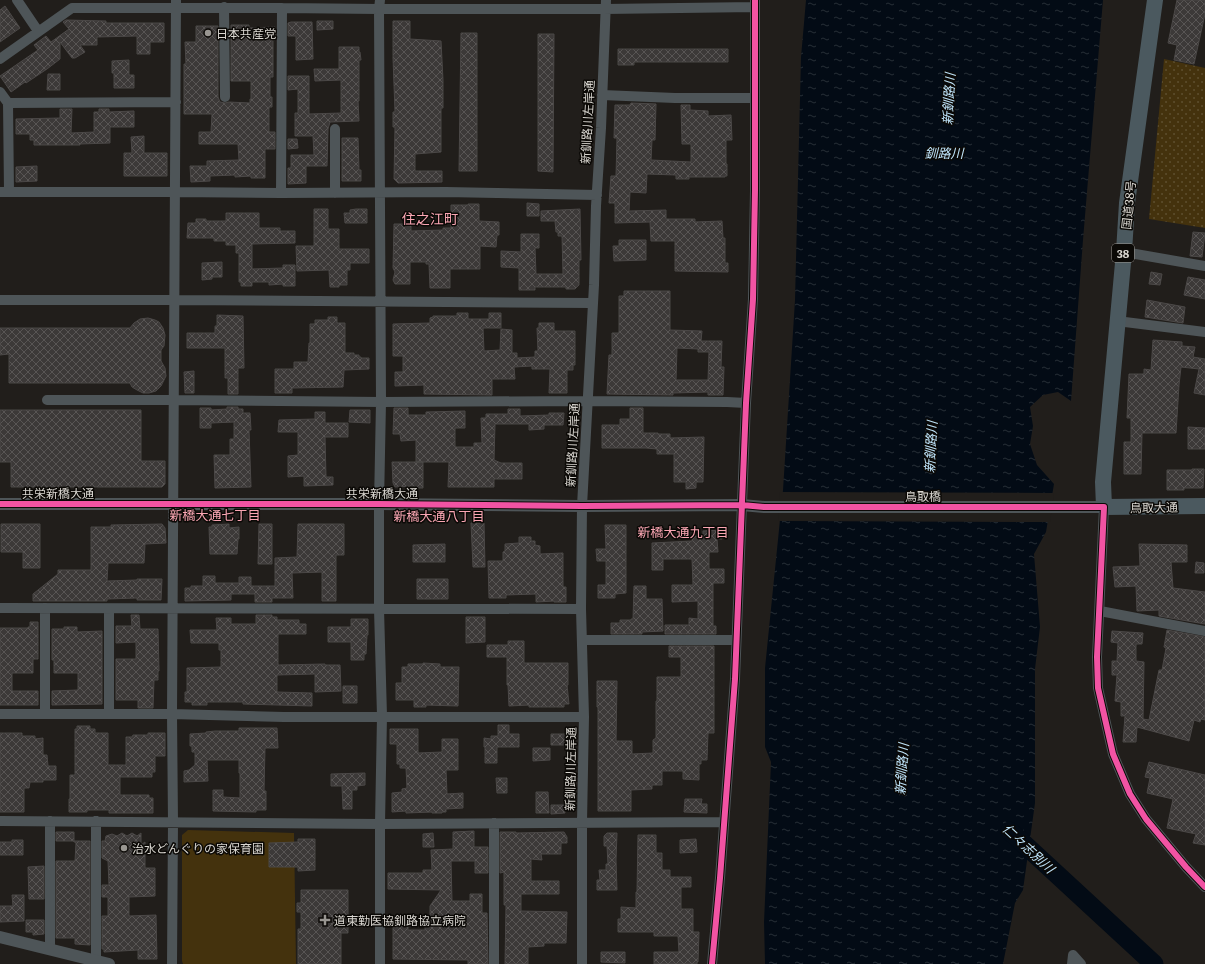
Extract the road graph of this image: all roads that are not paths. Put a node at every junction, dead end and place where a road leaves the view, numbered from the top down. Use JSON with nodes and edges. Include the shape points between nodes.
{"nodes":[{"id":1,"x":17,"y":0,"type":"edge"},
{"id":2,"x":1155,"y":0,"type":"edge"},
{"id":3,"x":755,"y":3,"type":"edge"},
{"id":4,"x":176,"y":4,"type":"edge"},
{"id":5,"x":259,"y":4,"type":"edge"},
{"id":6,"x":606,"y":4,"type":"edge"},
{"id":7,"x":380,"y":5,"type":"edge"},
{"id":8,"x":224,"y":7,"type":"junction"},
{"id":9,"x":282,"y":8,"type":"junction"},
{"id":10,"x":38,"y":31,"type":"junction"},
{"id":11,"x":0,"y":59,"type":"edge"},
{"id":12,"x":0,"y":92,"type":"edge"},
{"id":13,"x":602,"y":95,"type":"junction"},
{"id":14,"x":225,"y":97,"type":"dead end"},
{"id":15,"x":755,"y":98,"type":"junction"},
{"id":16,"x":176,"y":102,"type":"junction"},
{"id":17,"x":8,"y":103,"type":"junction"},
{"id":18,"x":335,"y":129,"type":"dead end"},
{"id":19,"x":4,"y":192,"type":"edge"},
{"id":20,"x":175,"y":192,"type":"junction"},
{"id":21,"x":335,"y":193,"type":"junction"},
{"id":22,"x":380,"y":193,"type":"junction"},
{"id":23,"x":281,"y":194,"type":"junction"},
{"id":24,"x":597,"y":195,"type":"junction"},
{"id":25,"x":1124,"y":252,"type":"junction"},
{"id":26,"x":1205,"y":266,"type":"edge"},
{"id":27,"x":0,"y":300,"type":"edge"},
{"id":28,"x":174,"y":300,"type":"junction"},
{"id":29,"x":381,"y":302,"type":"junction"},
{"id":30,"x":592,"y":303,"type":"junction"},
{"id":31,"x":1117,"y":321,"type":"junction"},
{"id":32,"x":1205,"y":332,"type":"edge"},
{"id":33,"x":47,"y":400,"type":"dead end"},
{"id":34,"x":174,"y":400,"type":"junction"},
{"id":35,"x":587,"y":400,"type":"junction"},
{"id":36,"x":381,"y":402,"type":"junction"},
{"id":37,"x":746,"y":403,"type":"junction"},
{"id":38,"x":173,"y":503,"type":"junction"},
{"id":39,"x":0,"y":504,"type":"edge"},
{"id":40,"x":379,"y":504,"type":"junction"},
{"id":41,"x":582,"y":506,"type":"junction"},
{"id":42,"x":742,"y":506,"type":"junction"},
{"id":43,"x":1205,"y":506,"type":"edge"},
{"id":44,"x":764,"y":507,"type":"joint"},
{"id":45,"x":1104,"y":507,"type":"junction"},
{"id":46,"x":0,"y":608,"type":"edge"},
{"id":47,"x":45,"y":608,"type":"junction"},
{"id":48,"x":109,"y":609,"type":"junction"},
{"id":49,"x":173,"y":609,"type":"junction"},
{"id":50,"x":379,"y":609,"type":"junction"},
{"id":51,"x":581,"y":609,"type":"junction"},
{"id":52,"x":1100,"y":611,"type":"junction"},
{"id":53,"x":1205,"y":631,"type":"edge"},
{"id":54,"x":582,"y":640,"type":"junction"},
{"id":55,"x":736,"y":640,"type":"junction"},
{"id":56,"x":0,"y":714,"type":"edge"},
{"id":57,"x":45,"y":714,"type":"junction"},
{"id":58,"x":109,"y":714,"type":"junction"},
{"id":59,"x":172,"y":714,"type":"junction"},
{"id":60,"x":382,"y":716,"type":"junction"},
{"id":61,"x":584,"y":717,"type":"junction"},
{"id":62,"x":0,"y":820,"type":"edge"},
{"id":63,"x":50,"y":821,"type":"junction"},
{"id":64,"x":96,"y":821,"type":"junction"},
{"id":65,"x":173,"y":822,"type":"junction"},
{"id":66,"x":582,"y":822,"type":"junction"},
{"id":67,"x":724,"y":822,"type":"junction"},
{"id":68,"x":494,"y":823,"type":"junction"},
{"id":69,"x":380,"y":824,"type":"junction"},
{"id":70,"x":1205,"y":887,"type":"edge"},
{"id":71,"x":0,"y":937,"type":"edge"},
{"id":72,"x":50,"y":950,"type":"junction"},
{"id":73,"x":96,"y":961,"type":"junction"},
{"id":74,"x":109,"y":964,"type":"edge"},
{"id":75,"x":172,"y":964,"type":"edge"},
{"id":76,"x":380,"y":964,"type":"edge"},
{"id":77,"x":494,"y":964,"type":"edge"},
{"id":78,"x":582,"y":964,"type":"edge"},
{"id":79,"x":712,"y":964,"type":"edge"},
{"id":80,"x":1072,"y":964,"type":"edge"},
{"id":81,"x":1081,"y":964,"type":"edge"}],
"edges":[{"from":1,"to":10,"type":"street"},
{"from":2,"to":25,"type":"highway","name":"国道38号","number":"38","via":[[1127,203]]},
{"from":3,"to":6,"type":"street"},
{"from":3,"to":15,"type":"street"},
{"from":4,"to":8,"type":"street"},
{"from":4,"to":10,"type":"street","via":[[72,8]]},
{"from":4,"to":16,"type":"street"},
{"from":5,"to":8,"type":"street"},
{"from":5,"to":9,"type":"street"},
{"from":6,"to":7,"type":"street"},
{"from":6,"to":13,"type":"street","name":"新釧路川左岸通"},
{"from":7,"to":9,"type":"street"},
{"from":7,"to":22,"type":"street"},
{"from":8,"to":14,"type":"street"},
{"from":9,"to":23,"type":"street"},
{"from":10,"to":11,"type":"street"},
{"from":12,"to":17,"type":"street"},
{"from":13,"to":15,"type":"street"},
{"from":13,"to":24,"type":"street","name":"新釧路川左岸通"},
{"from":15,"to":37,"type":"street","via":[[753,299]]},
{"from":16,"to":17,"type":"street"},
{"from":16,"to":20,"type":"street"},
{"from":17,"to":19,"type":"street"},
{"from":18,"to":21,"type":"street"},
{"from":19,"to":20,"type":"street"},
{"from":20,"to":23,"type":"street"},
{"from":20,"to":28,"type":"street"},
{"from":21,"to":22,"type":"street"},
{"from":21,"to":23,"type":"street"},
{"from":22,"to":24,"type":"street"},
{"from":22,"to":29,"type":"street"},
{"from":24,"to":30,"type":"street","name":"新釧路川左岸通"},
{"from":25,"to":26,"type":"street"},
{"from":25,"to":31,"type":"highway","name":"国道38号","number":"38"},
{"from":27,"to":28,"type":"street"},
{"from":28,"to":29,"type":"street"},
{"from":28,"to":34,"type":"street"},
{"from":29,"to":30,"type":"street"},
{"from":29,"to":36,"type":"street"},
{"from":30,"to":35,"type":"street","name":"新釧路川左岸通"},
{"from":31,"to":32,"type":"street"},
{"from":31,"to":45,"type":"highway","name":"国道38号","number":"38","via":[[1103,482]]},
{"from":33,"to":34,"type":"street"},
{"from":34,"to":36,"type":"street"},
{"from":34,"to":38,"type":"street"},
{"from":35,"to":36,"type":"street"},
{"from":35,"to":37,"type":"street"},
{"from":35,"to":41,"type":"street","name":"新釧路川左岸通"},
{"from":36,"to":40,"type":"street"},
{"from":37,"to":42,"type":"street"},
{"from":38,"to":39,"type":"street","name":"共栄新橋大通"},
{"from":38,"to":40,"type":"street","name":"共栄新橋大通"},
{"from":38,"to":49,"type":"street"},
{"from":40,"to":41,"type":"street","name":"共栄新橋大通"},
{"from":40,"to":50,"type":"street"},
{"from":41,"to":42,"type":"street","name":"共栄新橋大通"},
{"from":41,"to":51,"type":"street","name":"新釧路川左岸通"},
{"from":42,"to":44,"type":"street","name":"共栄新橋大通"},
{"from":42,"to":55,"type":"street"},
{"from":43,"to":45,"type":"highway","name":"鳥取大通"},
{"from":44,"to":45,"type":"street","name":"鳥取橋"},
{"from":45,"to":52,"type":"street"},
{"from":46,"to":47,"type":"street"},
{"from":47,"to":48,"type":"street"},
{"from":47,"to":57,"type":"street"},
{"from":48,"to":49,"type":"street"},
{"from":48,"to":58,"type":"street"},
{"from":49,"to":50,"type":"street"},
{"from":49,"to":59,"type":"street"},
{"from":50,"to":51,"type":"street"},
{"from":50,"to":60,"type":"street"},
{"from":51,"to":54,"type":"street","name":"新釧路川左岸通"},
{"from":52,"to":53,"type":"street"},
{"from":52,"to":70,"type":"street","via":[[1098,688],[1113,754],[1130,794],[1146,819]]},
{"from":54,"to":55,"type":"street"},
{"from":54,"to":61,"type":"street","name":"新釧路川左岸通"},
{"from":55,"to":67,"type":"street"},
{"from":56,"to":57,"type":"street"},
{"from":57,"to":58,"type":"street"},
{"from":58,"to":59,"type":"street"},
{"from":59,"to":60,"type":"street"},
{"from":59,"to":65,"type":"street"},
{"from":60,"to":61,"type":"street"},
{"from":60,"to":69,"type":"street"},
{"from":61,"to":66,"type":"street","name":"新釧路川左岸通"},
{"from":62,"to":63,"type":"street"},
{"from":63,"to":64,"type":"street"},
{"from":63,"to":72,"type":"street"},
{"from":64,"to":65,"type":"street"},
{"from":64,"to":73,"type":"street"},
{"from":65,"to":69,"type":"street"},
{"from":65,"to":75,"type":"street"},
{"from":66,"to":67,"type":"street"},
{"from":66,"to":68,"type":"street"},
{"from":66,"to":78,"type":"street","name":"新釧路川左岸通"},
{"from":67,"to":79,"type":"street"},
{"from":68,"to":69,"type":"street"},
{"from":68,"to":77,"type":"street"},
{"from":69,"to":76,"type":"street"},
{"from":71,"to":72,"type":"street"},
{"from":72,"to":73,"type":"street"},
{"from":73,"to":74,"type":"street"},
{"from":80,"to":81,"type":"street","via":[[1073,955]]}]}
